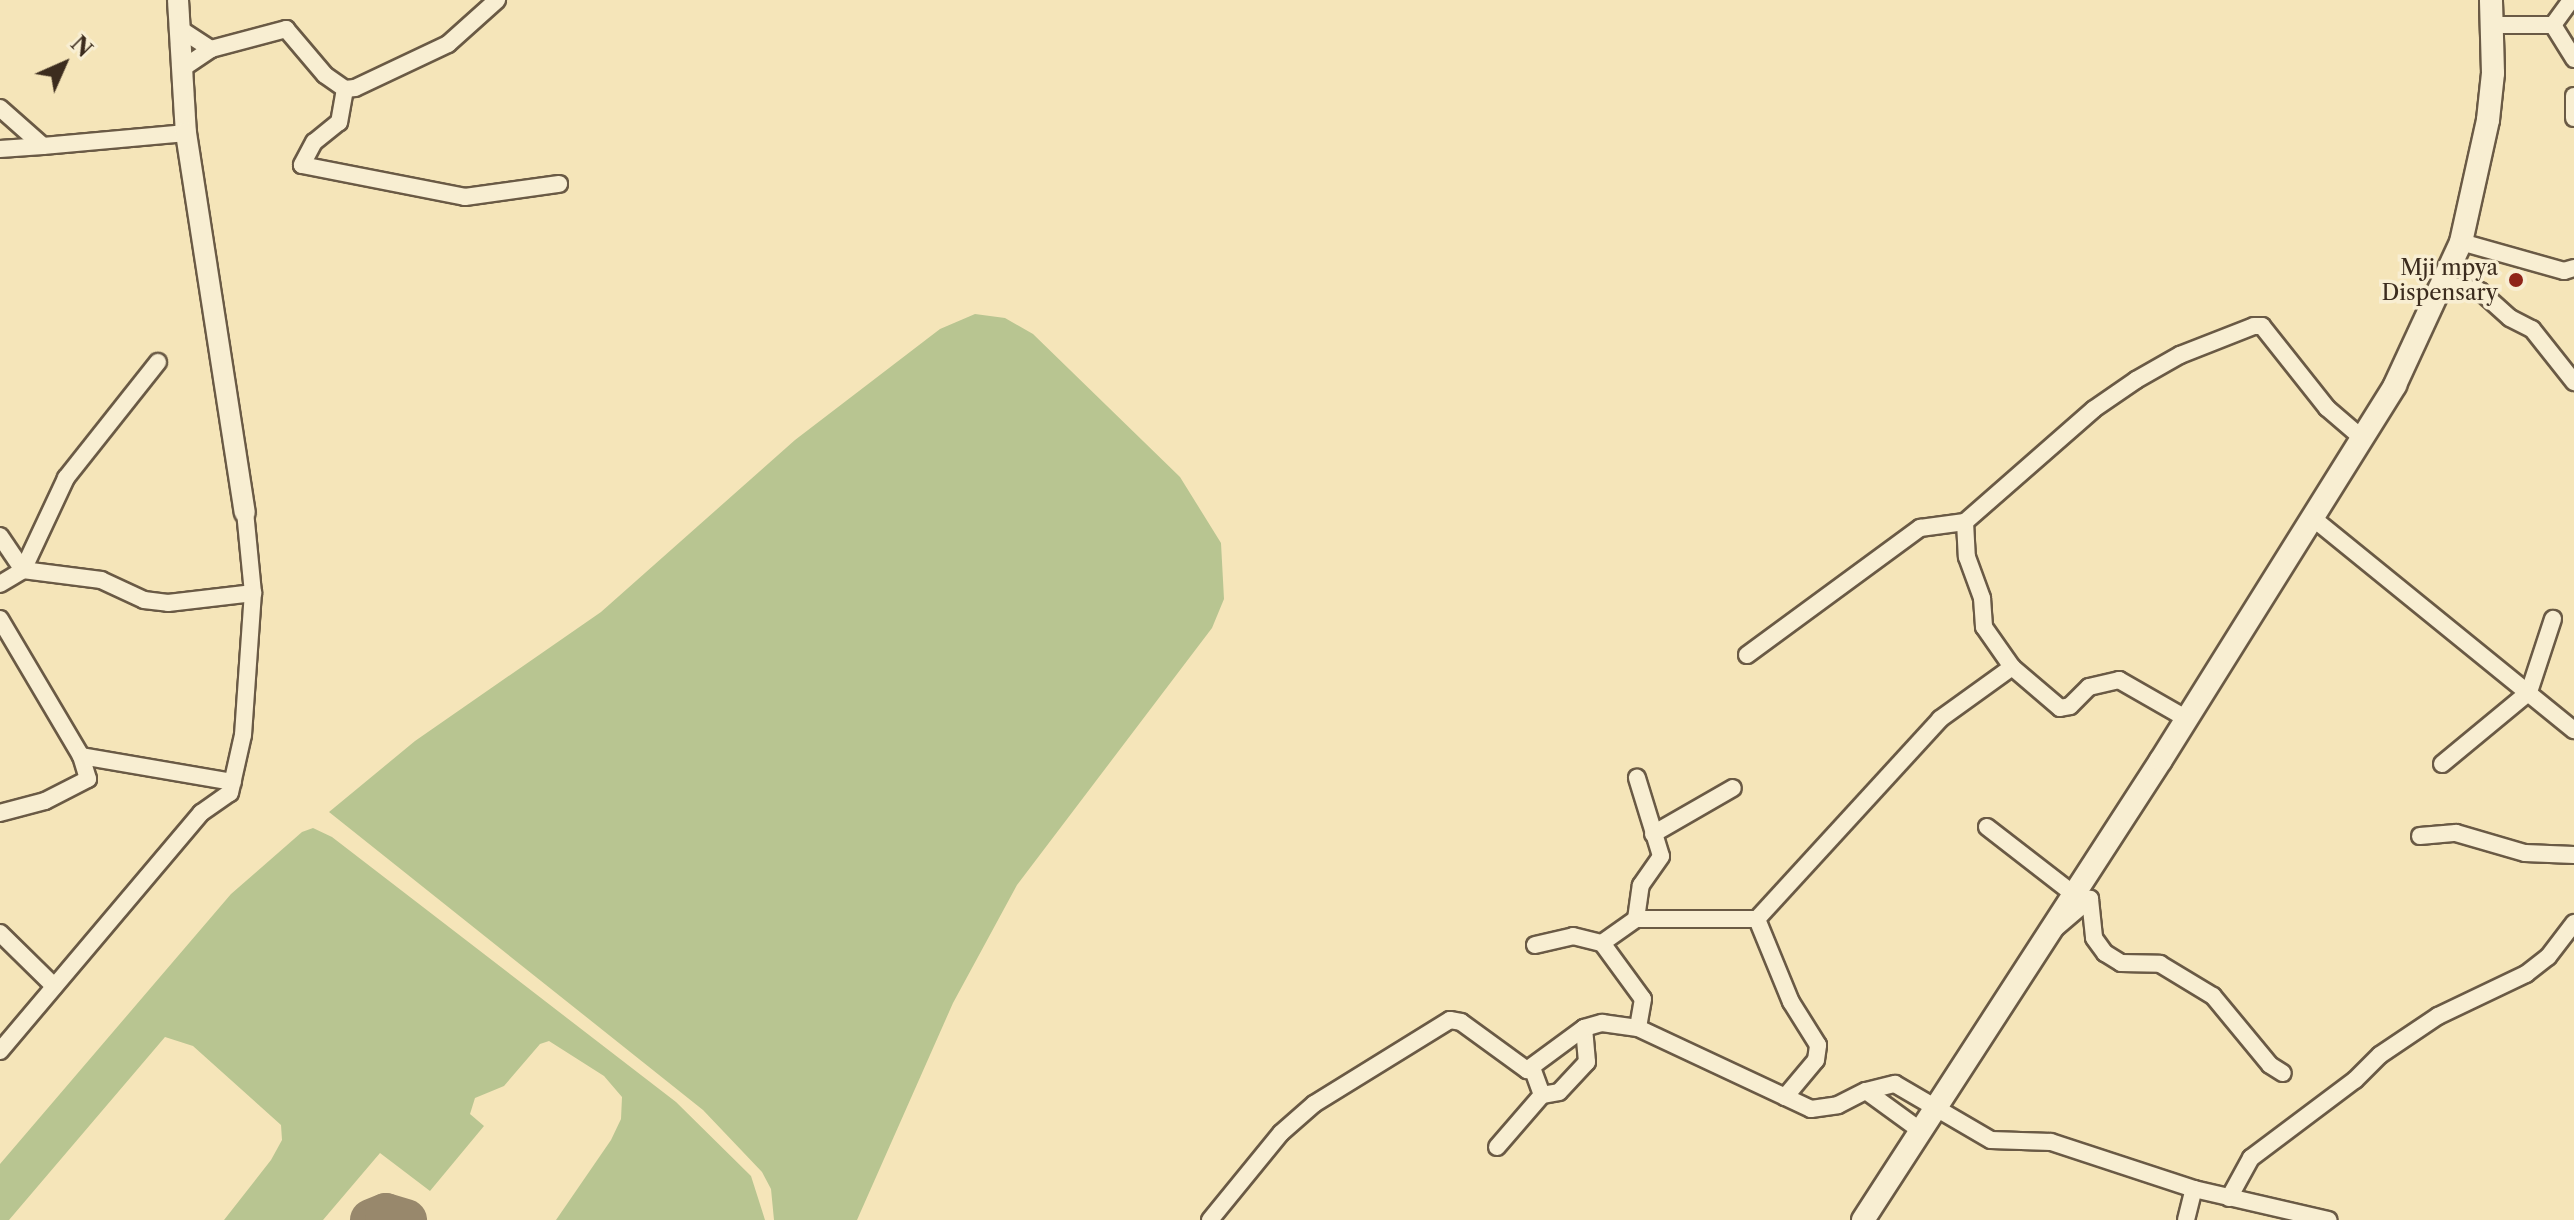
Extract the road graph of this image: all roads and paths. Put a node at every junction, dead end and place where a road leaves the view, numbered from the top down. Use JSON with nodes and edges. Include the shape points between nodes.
{"nodes":[{"id":1,"x":178,"y":0,"type":"edge"},
{"id":2,"x":497,"y":0,"type":"edge"},
{"id":3,"x":2491,"y":0,"type":"edge"},
{"id":4,"x":2571,"y":0,"type":"edge"},
{"id":5,"x":2493,"y":25,"type":"junction"},
{"id":6,"x":2553,"y":25,"type":"junction"},
{"id":7,"x":180,"y":29,"type":"junction"},
{"id":8,"x":211,"y":49,"type":"junction"},
{"id":9,"x":2574,"y":59,"type":"edge"},
{"id":10,"x":183,"y":68,"type":"junction"},
{"id":11,"x":345,"y":89,"type":"junction"},
{"id":12,"x":2574,"y":96,"type":"edge"},
{"id":13,"x":0,"y":108,"type":"edge"},
{"id":14,"x":2574,"y":118,"type":"edge"},
{"id":15,"x":186,"y":133,"type":"junction"},
{"id":16,"x":43,"y":146,"type":"junction"},
{"id":17,"x":0,"y":149,"type":"edge"},
{"id":18,"x":559,"y":184,"type":"dead end"},
{"id":19,"x":2461,"y":242,"type":"junction"},
{"id":20,"x":2574,"y":268,"type":"edge"},
{"id":21,"x":2444,"y":284,"type":"junction"},
{"id":22,"x":158,"y":362,"type":"dead end"},
{"id":23,"x":2574,"y":382,"type":"edge"},
{"id":24,"x":2363,"y":439,"type":"junction"},
{"id":25,"x":245,"y":512,"type":"joint"},
{"id":26,"x":2314,"y":519,"type":"junction"},
{"id":27,"x":1965,"y":522,"type":"junction"},
{"id":28,"x":0,"y":536,"type":"edge"},
{"id":29,"x":23,"y":570,"type":"junction"},
{"id":30,"x":0,"y":584,"type":"edge"},
{"id":31,"x":253,"y":593,"type":"junction"},
{"id":32,"x":0,"y":619,"type":"edge"},
{"id":33,"x":2553,"y":619,"type":"dead end"},
{"id":34,"x":1747,"y":655,"type":"dead end"},
{"id":35,"x":2012,"y":667,"type":"junction"},
{"id":36,"x":2529,"y":692,"type":"junction"},
{"id":37,"x":2187,"y":719,"type":"junction"},
{"id":38,"x":2574,"y":730,"type":"edge"},
{"id":39,"x":81,"y":756,"type":"junction"},
{"id":40,"x":2442,"y":764,"type":"dead end"},
{"id":41,"x":1637,"y":778,"type":"dead end"},
{"id":42,"x":233,"y":782,"type":"junction"},
{"id":43,"x":1733,"y":788,"type":"dead end"},
{"id":44,"x":0,"y":813,"type":"edge"},
{"id":45,"x":1987,"y":827,"type":"dead end"},
{"id":46,"x":1653,"y":834,"type":"junction"},
{"id":47,"x":2420,"y":836,"type":"dead end"},
{"id":48,"x":2574,"y":855,"type":"edge"},
{"id":49,"x":2072,"y":893,"type":"junction"},
{"id":50,"x":1636,"y":919,"type":"junction"},
{"id":51,"x":1757,"y":919,"type":"junction"},
{"id":52,"x":2574,"y":923,"type":"edge"},
{"id":53,"x":2050,"y":929,"type":"junction"},
{"id":54,"x":0,"y":933,"type":"edge"},
{"id":55,"x":1602,"y":943,"type":"junction"},
{"id":56,"x":1535,"y":945,"type":"dead end"},
{"id":57,"x":54,"y":986,"type":"junction"},
{"id":58,"x":1584,"y":1028,"type":"junction"},
{"id":59,"x":1638,"y":1028,"type":"junction"},
{"id":60,"x":0,"y":1051,"type":"edge"},
{"id":61,"x":1533,"y":1070,"type":"junction"},
{"id":62,"x":2283,"y":1073,"type":"dead end"},
{"id":63,"x":1866,"y":1091,"type":"junction"},
{"id":64,"x":1542,"y":1095,"type":"junction"},
{"id":65,"x":1785,"y":1097,"type":"junction"},
{"id":66,"x":1936,"y":1107,"type":"junction"},
{"id":67,"x":1921,"y":1131,"type":"junction"},
{"id":68,"x":1497,"y":1147,"type":"dead end"},
{"id":69,"x":2194,"y":1189,"type":"junction"},
{"id":70,"x":2229,"y":1198,"type":"junction"},
{"id":71,"x":1210,"y":1220,"type":"edge"},
{"id":72,"x":1863,"y":1220,"type":"edge"},
{"id":73,"x":2186,"y":1220,"type":"edge"},
{"id":74,"x":2328,"y":1220,"type":"edge"}],
"edges":[{"from":1,"to":7,"type":"street"},
{"from":2,"to":11,"type":"street","via":[[448,44]]},
{"from":3,"to":5,"type":"main road"},
{"from":4,"to":6,"type":"street"},
{"from":5,"to":6,"type":"street"},
{"from":5,"to":19,"type":"main road","via":[[2488,120]]},
{"from":6,"to":9,"type":"street"},
{"from":7,"to":8,"type":"street"},
{"from":7,"to":10,"type":"street"},
{"from":8,"to":10,"type":"street"},
{"from":8,"to":11,"type":"street","via":[[286,29],[325,75]]},
{"from":10,"to":15,"type":"street"},
{"from":11,"to":18,"type":"street","via":[[339,122],[314,142],[302,165],[465,197]]},
{"from":12,"to":14,"type":"street"},
{"from":13,"to":16,"type":"street"},
{"from":15,"to":16,"type":"street"},
{"from":15,"to":25,"type":"street"},
{"from":16,"to":17,"type":"street"},
{"from":19,"to":20,"type":"street","via":[[2564,271]]},
{"from":19,"to":21,"type":"main road"},
{"from":21,"to":23,"type":"street","via":[[2480,291],[2510,318],[2532,329]]},
{"from":21,"to":24,"type":"main road"},
{"from":22,"to":29,"type":"street","via":[[66,478]]},
{"from":24,"to":26,"type":"main road"},
{"from":24,"to":27,"type":"street","via":[[2327,408],[2262,326],[2254,326],[2180,355],[2136,380],[2094,409]]},
{"from":25,"to":31,"type":"street"},
{"from":26,"to":36,"type":"street"},
{"from":26,"to":37,"type":"main road"},
{"from":27,"to":34,"type":"street","via":[[1920,528]]},
{"from":27,"to":35,"type":"street","via":[[1967,557],[1982,598],[1984,627]]},
{"from":28,"to":29,"type":"street"},
{"from":29,"to":30,"type":"street"},
{"from":29,"to":31,"type":"street","via":[[101,580],[144,600],[168,603]]},
{"from":31,"to":42,"type":"street","via":[[243,735]]},
{"from":32,"to":39,"type":"street"},
{"from":33,"to":36,"type":"street"},
{"from":35,"to":37,"type":"street","via":[[2060,708],[2070,706],[2089,687],[2119,680]]},
{"from":35,"to":51,"type":"street","via":[[1940,719]]},
{"from":36,"to":38,"type":"street"},
{"from":36,"to":40,"type":"street"},
{"from":37,"to":49,"type":"main road"},
{"from":39,"to":42,"type":"street"},
{"from":39,"to":44,"type":"street","via":[[88,779],[79,786]]},
{"from":41,"to":46,"type":"street"},
{"from":42,"to":57,"type":"street","via":[[230,793],[201,813]]},
{"from":43,"to":46,"type":"street"},
{"from":45,"to":49,"type":"street"},
{"from":46,"to":50,"type":"street","via":[[1661,856],[1641,885]]},
{"from":47,"to":48,"type":"street","via":[[2456,833],[2525,853]]},
{"from":49,"to":53,"type":"main road"},
{"from":50,"to":51,"type":"street"},
{"from":50,"to":55,"type":"street"},
{"from":51,"to":65,"type":"street","via":[[1791,1002],[1818,1045],[1816,1060]]},
{"from":52,"to":70,"type":"street","via":[[2548,957],[2526,974],[2438,1016],[2380,1055],[2251,1158]]},
{"from":53,"to":62,"type":"street","via":[[2059,928],[2090,899],[2094,938],[2105,953],[2121,963],[2160,964],[2213,996],[2270,1065]]},
{"from":53,"to":66,"type":"main road"},
{"from":54,"to":57,"type":"street"},
{"from":55,"to":56,"type":"street","via":[[1573,936]]},
{"from":55,"to":59,"type":"street","via":[[1643,999]]},
{"from":57,"to":60,"type":"street"},
{"from":58,"to":59,"type":"street","via":[[1602,1023]]},
{"from":58,"to":61,"type":"street"},
{"from":58,"to":64,"type":"street","via":[[1587,1062],[1559,1092]]},
{"from":59,"to":65,"type":"street"},
{"from":61,"to":64,"type":"street"},
{"from":61,"to":71,"type":"street","via":[[1510,1062],[1461,1022],[1435,1026],[1294,1120]]},
{"from":63,"to":65,"type":"street","via":[[1838,1105],[1811,1109]]},
{"from":63,"to":66,"type":"street","via":[[1895,1084]]},
{"from":63,"to":67,"type":"street"},
{"from":64,"to":68,"type":"street"},
{"from":66,"to":67,"type":"main road"},
{"from":66,"to":69,"type":"street","via":[[1991,1140],[2051,1142]]},
{"from":67,"to":72,"type":"main road"},
{"from":69,"to":70,"type":"street"},
{"from":69,"to":73,"type":"street"},
{"from":70,"to":74,"type":"street"}]}
